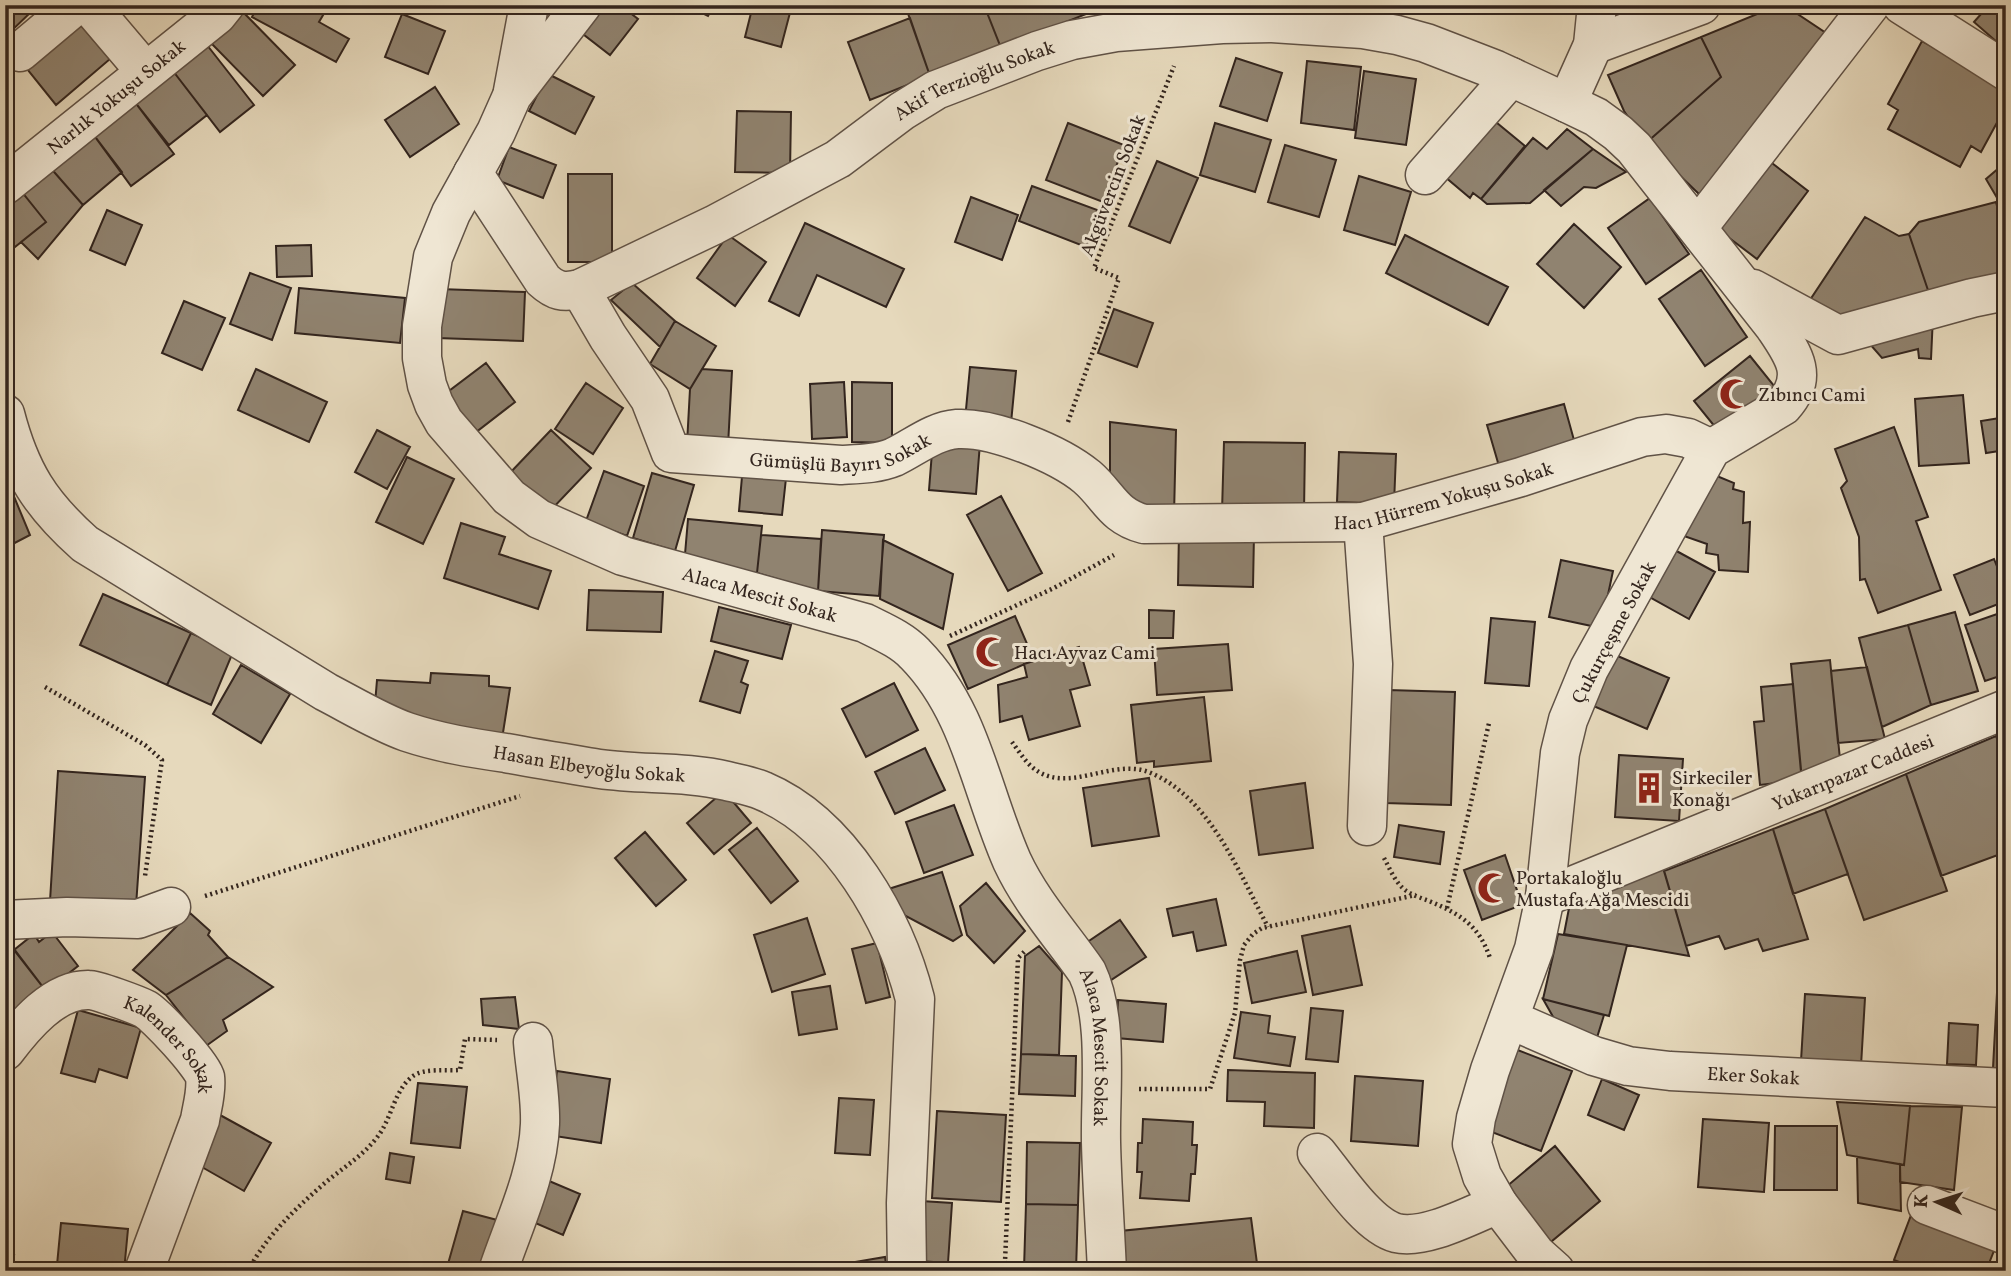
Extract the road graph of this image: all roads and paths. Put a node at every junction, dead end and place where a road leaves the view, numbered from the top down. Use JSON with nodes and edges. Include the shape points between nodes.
{"nodes":[{"id":1,"x":76,"y":5,"type":"edge"},
{"id":2,"x":89,"y":5,"type":"edge"},
{"id":3,"x":225,"y":5,"type":"edge"},
{"id":4,"x":529,"y":5,"type":"edge"},
{"id":5,"x":582,"y":5,"type":"edge"},
{"id":6,"x":1597,"y":5,"type":"edge"},
{"id":7,"x":1702,"y":5,"type":"edge"},
{"id":8,"x":1870,"y":5,"type":"edge"},
{"id":9,"x":1902,"y":5,"type":"edge"},
{"id":10,"x":1189,"y":26,"type":"junction"},
{"id":11,"x":1593,"y":45,"type":"junction"},
{"id":12,"x":20,"y":52,"type":"dead end"},
{"id":13,"x":145,"y":71,"type":"junction"},
{"id":14,"x":2006,"y":71,"type":"edge"},
{"id":15,"x":1511,"y":76,"type":"junction"},
{"id":16,"x":512,"y":96,"type":"junction"},
{"id":17,"x":1567,"y":103,"type":"junction"},
{"id":18,"x":473,"y":173,"type":"junction"},
{"id":19,"x":1425,"y":175,"type":"dead end"},
{"id":20,"x":5,"y":185,"type":"edge"},
{"id":21,"x":1698,"y":227,"type":"junction"},
{"id":22,"x":1741,"y":282,"type":"junction"},
{"id":23,"x":580,"y":289,"type":"junction"},
{"id":24,"x":1989,"y":294,"type":"edge"},
{"id":25,"x":5,"y":414,"type":"edge"},
{"id":26,"x":1711,"y":449,"type":"junction"},
{"id":27,"x":1055,"y":459,"type":"junction"},
{"id":28,"x":1363,"y":522,"type":"junction"},
{"id":29,"x":1168,"y":525,"type":"junction"},
{"id":30,"x":914,"y":653,"type":"junction"},
{"id":31,"x":45,"y":687,"type":"dead end"},
{"id":32,"x":2006,"y":709,"type":"edge"},
{"id":33,"x":1489,"y":723,"type":"dead end"},
{"id":34,"x":966,"y":733,"type":"junction"},
{"id":35,"x":525,"y":795,"type":"dead end"},
{"id":36,"x":1367,"y":826,"type":"joint"},
{"id":37,"x":1416,"y":895,"type":"junction"},
{"id":38,"x":1545,"y":897,"type":"junction"},
{"id":39,"x":1447,"y":908,"type":"junction"},
{"id":40,"x":155,"y":913,"type":"junction"},
{"id":41,"x":5,"y":920,"type":"edge"},
{"id":42,"x":1268,"y":927,"type":"junction"},
{"id":43,"x":1491,"y":960,"type":"dead end"},
{"id":44,"x":1016,"y":1002,"type":"dead end"},
{"id":45,"x":1509,"y":1018,"type":"junction"},
{"id":46,"x":533,"y":1042,"type":"joint"},
{"id":47,"x":5,"y":1051,"type":"edge"},
{"id":48,"x":1101,"y":1088,"type":"junction"},
{"id":49,"x":2006,"y":1088,"type":"edge"},
{"id":50,"x":1317,"y":1153,"type":"dead end"},
{"id":51,"x":1498,"y":1204,"type":"junction"},
{"id":52,"x":1927,"y":1205,"type":"dead end"},
{"id":53,"x":2006,"y":1235,"type":"edge"},
{"id":54,"x":144,"y":1271,"type":"edge"},
{"id":55,"x":248,"y":1271,"type":"edge"},
{"id":56,"x":498,"y":1271,"type":"edge"},
{"id":57,"x":907,"y":1271,"type":"edge"},
{"id":58,"x":1015,"y":1271,"type":"edge"},
{"id":59,"x":1107,"y":1271,"type":"edge"},
{"id":60,"x":1555,"y":1271,"type":"edge"}],
"edges":[{"from":1,"to":12,"type":"street"},
{"from":2,"to":13,"type":"street"},
{"from":3,"to":13,"type":"street","name":"Narlık Yokuşu Sokak"},
{"from":4,"to":16,"type":"street"},
{"from":5,"to":16,"type":"street","name":"Alaca Mescit Sokak"},
{"from":6,"to":11,"type":"street"},
{"from":7,"to":11,"type":"street"},
{"from":8,"to":21,"type":"street"},
{"from":9,"to":14,"type":"street"},
{"from":10,"to":15,"type":"street","name":"Akif Terzioğlu Sokak","via":[[1272,23],[1363,29],[1426,43]]},
{"from":10,"to":23,"type":"street","name":"Akif Terzioğlu Sokak","via":[[1072,40],[936,90],[838,159]]},
{"from":10,"to":27,"type":"path","name":"Akgüvercin Sokak","via":[[1094,268],[1119,278]]},
{"from":11,"to":17,"type":"street"},
{"from":13,"to":20,"type":"street","name":"Narlık Yokuşu Sokak"},
{"from":15,"to":17,"type":"street","name":"Akif Terzioğlu Sokak"},
{"from":15,"to":19,"type":"street"},
{"from":16,"to":18,"type":"street","name":"Alaca Mescit Sokak"},
{"from":17,"to":21,"type":"street","via":[[1595,117],[1634,148]]},
{"from":18,"to":23,"type":"street","via":[[543,280],[565,292]]},
{"from":18,"to":30,"type":"street","name":"Alaca Mescit Sokak","via":[[433,257],[422,358],[426,385],[444,422],[509,497],[539,519],[623,556],[866,623]]},
{"from":21,"to":22,"type":"street"},
{"from":22,"to":24,"type":"street","via":[[1838,335]]},
{"from":22,"to":26,"type":"street","via":[[1793,354],[1796,385],[1783,406]]},
{"from":23,"to":27,"type":"street","name":"Gümüşlü Bayırı Sokak","via":[[650,399],[671,453],[866,463],[891,458],[936,433],[956,429],[998,434]]},
{"from":25,"to":57,"type":"street","name":"Hasan Elbeyoğlu Sokak","via":[[38,495],[57,520],[85,544],[357,708],[442,743],[604,770],[676,772],[762,790],[824,832],[889,924],[915,999]]},
{"from":26,"to":28,"type":"street","name":"Hacı Hürrem Yokuşu Sokak","via":[[1666,434],[1642,437]]},
{"from":26,"to":38,"type":"street","name":"Çukurçeşme Sokak","via":[[1577,695],[1560,753]]},
{"from":27,"to":29,"type":"street","name":"Gümüşlü Bayırı Sokak","via":[[1085,475],[1117,512],[1130,520]]},
{"from":28,"to":29,"type":"street","name":"Hacı Hürrem Yokuşu Sokak"},
{"from":28,"to":36,"type":"street","via":[[1373,664]]},
{"from":29,"to":30,"type":"path","via":[[1054,588]]},
{"from":30,"to":34,"type":"street","name":"Alaca Mescit Sokak","via":[[937,681]]},
{"from":31,"to":40,"type":"path","via":[[145,745],[162,760]]},
{"from":32,"to":38,"type":"street","name":"Yukarıpazar Caddesi"},
{"from":33,"to":39,"type":"path"},
{"from":34,"to":42,"type":"path","via":[[1003,736],[1046,775],[1077,778],[1125,767],[1170,783],[1188,798],[1223,843]]},
{"from":34,"to":48,"type":"street","name":"Alaca Mescit Sokak","via":[[1026,889],[1094,988]]},
{"from":35,"to":40,"type":"path"},
{"from":36,"to":37,"type":"path","via":[[1396,880]]},
{"from":37,"to":39,"type":"path"},
{"from":37,"to":42,"type":"path"},
{"from":38,"to":45,"type":"street","name":"Çukurçeşme Sokak","via":[[1534,949]]},
{"from":39,"to":43,"type":"path","via":[[1476,928]]},
{"from":40,"to":41,"type":"street"},
{"from":42,"to":48,"type":"path","via":[[1244,945],[1235,1013],[1210,1089]]},
{"from":44,"to":58,"type":"path","via":[[1005,1262]]},
{"from":45,"to":49,"type":"street","name":"Eker Sokak","via":[[1628,1066]]},
{"from":45,"to":51,"type":"street","name":"Çukurçeşme Sokak","via":[[1490,1070],[1472,1144],[1482,1176]]},
{"from":46,"to":55,"type":"path","via":[[465,1039],[460,1070],[424,1072],[410,1078],[370,1147],[277,1228]]},
{"from":46,"to":56,"type":"street","via":[[538,1150]]},
{"from":47,"to":54,"type":"street","name":"Kalender Sokak","via":[[21,1029],[54,1002],[90,990],[147,1009],[205,1076],[200,1120]]},
{"from":48,"to":59,"type":"street","name":"Alaca Mescit Sokak"},
{"from":50,"to":51,"type":"street","via":[[1367,1213],[1396,1233],[1435,1229]]},
{"from":51,"to":60,"type":"street","name":"Çukurçeşme Sokak"},
{"from":52,"to":53,"type":"street"}]}
